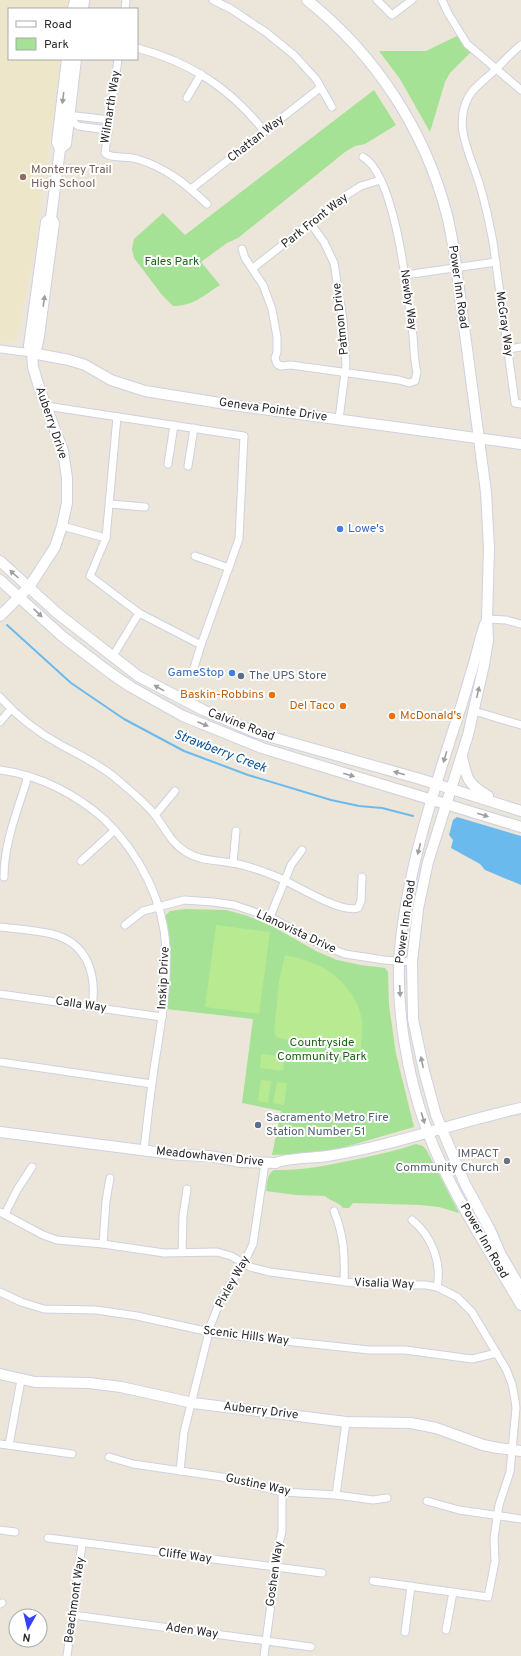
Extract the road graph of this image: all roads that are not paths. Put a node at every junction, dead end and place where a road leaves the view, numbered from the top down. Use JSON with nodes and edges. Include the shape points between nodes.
{"nodes":[{"id":1,"x":307,"y":0,"type":"edge"},
{"id":2,"x":378,"y":0,"type":"edge"},
{"id":3,"x":412,"y":0,"type":"edge"},
{"id":4,"x":442,"y":0,"type":"edge"},
{"id":5,"x":217,"y":1,"type":"edge"},
{"id":6,"x":228,"y":3,"type":"edge"},
{"id":7,"x":521,"y":45,"type":"edge"},
{"id":8,"x":138,"y":48,"type":"edge"},
{"id":9,"x":67,"y":60,"type":"edge"},
{"id":10,"x":76,"y":60,"type":"edge"},
{"id":11,"x":118,"y":60,"type":"edge"},
{"id":12,"x":497,"y":69,"type":"junction"},
{"id":13,"x":201,"y":74,"type":"junction"},
{"id":14,"x":320,"y":88,"type":"junction"},
{"id":15,"x":521,"y":90,"type":"edge"},
{"id":16,"x":187,"y":98,"type":"dead end"},
{"id":17,"x":332,"y":107,"type":"dead end"},
{"id":18,"x":69,"y":118,"type":"junction"},
{"id":19,"x":110,"y":120,"type":"junction"},
{"id":20,"x":108,"y":130,"type":"junction"},
{"id":21,"x":264,"y":131,"type":"junction"},
{"id":22,"x":60,"y":149,"type":"junction"},
{"id":23,"x":363,"y":157,"type":"dead end"},
{"id":24,"x":380,"y":180,"type":"junction"},
{"id":25,"x":192,"y":190,"type":"junction"},
{"id":26,"x":207,"y":204,"type":"dead end"},
{"id":27,"x":311,"y":224,"type":"junction"},
{"id":28,"x":242,"y":249,"type":"dead end"},
{"id":29,"x":496,"y":262,"type":"junction"},
{"id":30,"x":456,"y":267,"type":"junction"},
{"id":31,"x":252,"y":268,"type":"junction"},
{"id":32,"x":405,"y":275,"type":"junction"},
{"id":33,"x":521,"y":347,"type":"edge"},
{"id":34,"x":0,"y":348,"type":"edge"},
{"id":35,"x":508,"y":349,"type":"junction"},
{"id":36,"x":32,"y":353,"type":"junction"},
{"id":37,"x":345,"y":372,"type":"junction"},
{"id":38,"x":521,"y":404,"type":"edge"},
{"id":39,"x":46,"y":406,"type":"junction"},
{"id":40,"x":117,"y":417,"type":"junction"},
{"id":41,"x":339,"y":420,"type":"junction"},
{"id":42,"x":174,"y":425,"type":"junction"},
{"id":43,"x":194,"y":428,"type":"junction"},
{"id":44,"x":478,"y":438,"type":"junction"},
{"id":45,"x":521,"y":444,"type":"edge"},
{"id":46,"x":168,"y":464,"type":"dead end"},
{"id":47,"x":188,"y":466,"type":"dead end"},
{"id":48,"x":110,"y":504,"type":"junction"},
{"id":49,"x":145,"y":507,"type":"dead end"},
{"id":50,"x":62,"y":526,"type":"junction"},
{"id":51,"x":106,"y":538,"type":"junction"},
{"id":52,"x":195,"y":556,"type":"dead end"},
{"id":53,"x":0,"y":561,"type":"edge"},
{"id":54,"x":229,"y":568,"type":"junction"},
{"id":55,"x":0,"y":580,"type":"edge"},
{"id":56,"x":29,"y":587,"type":"junction"},
{"id":57,"x":20,"y":597,"type":"junction"},
{"id":58,"x":139,"y":613,"type":"junction"},
{"id":59,"x":0,"y":616,"type":"edge"},
{"id":60,"x":487,"y":618,"type":"junction"},
{"id":61,"x":521,"y":624,"type":"edge"},
{"id":62,"x":201,"y":645,"type":"junction"},
{"id":63,"x":113,"y":656,"type":"junction"},
{"id":64,"x":192,"y":674,"type":"dead end"},
{"id":65,"x":0,"y":697,"type":"edge"},
{"id":66,"x":11,"y":709,"type":"junction"},
{"id":67,"x":474,"y":711,"type":"junction"},
{"id":68,"x":0,"y":722,"type":"edge"},
{"id":69,"x":521,"y":725,"type":"edge"},
{"id":70,"x":462,"y":757,"type":"junction"},
{"id":71,"x":0,"y":770,"type":"edge"},
{"id":72,"x":27,"y":776,"type":"junction"},
{"id":73,"x":437,"y":784,"type":"junction"},
{"id":74,"x":451,"y":788,"type":"junction"},
{"id":75,"x":175,"y":791,"type":"dead end"},
{"id":76,"x":432,"y":800,"type":"junction"},
{"id":77,"x":446,"y":804,"type":"junction"},
{"id":78,"x":501,"y":804,"type":"junction"},
{"id":79,"x":521,"y":811,"type":"edge"},
{"id":80,"x":155,"y":815,"type":"junction"},
{"id":81,"x":521,"y":827,"type":"edge"},
{"id":82,"x":115,"y":830,"type":"junction"},
{"id":83,"x":236,"y":831,"type":"dead end"},
{"id":84,"x":302,"y":850,"type":"dead end"},
{"id":85,"x":82,"y":861,"type":"dead end"},
{"id":86,"x":233,"y":863,"type":"junction"},
{"id":87,"x":4,"y":877,"type":"dead end"},
{"id":88,"x":362,"y":877,"type":"dead end"},
{"id":89,"x":285,"y":881,"type":"junction"},
{"id":90,"x":158,"y":907,"type":"junction"},
{"id":91,"x":270,"y":917,"type":"junction"},
{"id":92,"x":125,"y":925,"type":"dead end"},
{"id":93,"x":0,"y":927,"type":"edge"},
{"id":94,"x":400,"y":961,"type":"junction"},
{"id":95,"x":412,"y":962,"type":"junction"},
{"id":96,"x":0,"y":994,"type":"edge"},
{"id":97,"x":92,"y":1007,"type":"junction"},
{"id":98,"x":162,"y":1017,"type":"junction"},
{"id":99,"x":0,"y":1062,"type":"edge"},
{"id":100,"x":152,"y":1084,"type":"junction"},
{"id":101,"x":521,"y":1108,"type":"edge"},
{"id":102,"x":442,"y":1129,"type":"junction"},
{"id":103,"x":0,"y":1132,"type":"edge"},
{"id":104,"x":428,"y":1133,"type":"junction"},
{"id":105,"x":144,"y":1150,"type":"junction"},
{"id":106,"x":265,"y":1163,"type":"junction"},
{"id":107,"x":32,"y":1167,"type":"dead end"},
{"id":108,"x":110,"y":1178,"type":"dead end"},
{"id":109,"x":187,"y":1189,"type":"dead end"},
{"id":110,"x":334,"y":1212,"type":"dead end"},
{"id":111,"x":3,"y":1213,"type":"edge"},
{"id":112,"x":412,"y":1220,"type":"dead end"},
{"id":113,"x":102,"y":1244,"type":"junction"},
{"id":114,"x":182,"y":1252,"type":"junction"},
{"id":115,"x":244,"y":1263,"type":"junction"},
{"id":116,"x":344,"y":1282,"type":"junction"},
{"id":117,"x":437,"y":1287,"type":"junction"},
{"id":118,"x":521,"y":1289,"type":"edge"},
{"id":119,"x":0,"y":1292,"type":"edge"},
{"id":120,"x":521,"y":1305,"type":"edge"},
{"id":121,"x":209,"y":1333,"type":"junction"},
{"id":122,"x":496,"y":1353,"type":"junction"},
{"id":123,"x":0,"y":1374,"type":"edge"},
{"id":124,"x":21,"y":1380,"type":"junction"},
{"id":125,"x":192,"y":1403,"type":"junction"},
{"id":126,"x":346,"y":1422,"type":"junction"},
{"id":127,"x":0,"y":1444,"type":"edge"},
{"id":128,"x":9,"y":1445,"type":"junction"},
{"id":129,"x":516,"y":1450,"type":"edge"},
{"id":130,"x":72,"y":1454,"type":"dead end"},
{"id":131,"x":109,"y":1457,"type":"dead end"},
{"id":132,"x":180,"y":1471,"type":"junction"},
{"id":133,"x":282,"y":1492,"type":"junction"},
{"id":134,"x":336,"y":1495,"type":"junction"},
{"id":135,"x":387,"y":1498,"type":"dead end"},
{"id":136,"x":427,"y":1501,"type":"dead end"},
{"id":137,"x":497,"y":1516,"type":"junction"},
{"id":138,"x":521,"y":1519,"type":"edge"},
{"id":139,"x":0,"y":1530,"type":"edge"},
{"id":140,"x":15,"y":1532,"type":"dead end"},
{"id":141,"x":48,"y":1538,"type":"dead end"},
{"id":142,"x":82,"y":1544,"type":"junction"},
{"id":143,"x":276,"y":1567,"type":"junction"},
{"id":144,"x":322,"y":1573,"type":"dead end"},
{"id":145,"x":373,"y":1581,"type":"dead end"},
{"id":146,"x":411,"y":1586,"type":"junction"},
{"id":147,"x":453,"y":1592,"type":"junction"},
{"id":148,"x":73,"y":1615,"type":"junction"},
{"id":149,"x":446,"y":1630,"type":"dead end"},
{"id":150,"x":405,"y":1632,"type":"dead end"},
{"id":151,"x":266,"y":1641,"type":"junction"},
{"id":152,"x":311,"y":1647,"type":"dead end"},
{"id":153,"x":67,"y":1656,"type":"edge"},
{"id":154,"x":264,"y":1656,"type":"edge"}],
"edges":[{"from":1,"to":30,"type":"main road","name":"Power Inn Road","via":[[326,15],[372,63],[406,115],[422,144],[438,186],[447,215]]},
{"from":2,"to":3,"type":"street","via":[[392,15]]},
{"from":4,"to":12,"type":"street","via":[[467,44]]},
{"from":5,"to":6,"type":"street"},
{"from":6,"to":14,"type":"street","via":[[282,45],[310,71]]},
{"from":7,"to":12,"type":"street","name":"McGray Way"},
{"from":8,"to":13,"type":"street","via":[[174,60]]},
{"from":9,"to":22,"type":"main road","name":"Auberry Drive","one_way":true,"via":[[57,142]]},
{"from":10,"to":18,"type":"main road","name":"Auberry Drive"},
{"from":11,"to":19,"type":"street","name":"Wilmarth Way"},
{"from":12,"to":15,"type":"street"},
{"from":12,"to":29,"type":"street","name":"McGray Way","via":[[474,88],[466,102],[462,120],[463,139],[489,219]]},
{"from":13,"to":16,"type":"street"},
{"from":13,"to":21,"type":"street","via":[[233,97]]},
{"from":14,"to":17,"type":"street"},
{"from":14,"to":21,"type":"street","name":"Chattan Way"},
{"from":18,"to":19,"type":"street","via":[[76,116]]},
{"from":18,"to":20,"type":"street","via":[[78,126]]},
{"from":18,"to":22,"type":"main road","name":"Auberry Drive","via":[[66,144]]},
{"from":19,"to":20,"type":"street","name":"Wilmarth Way"},
{"from":20,"to":25,"type":"street","name":"Wilmarth Way","via":[[104,150],[106,154],[112,157],[136,158],[149,163],[174,175]]},
{"from":21,"to":25,"type":"street","name":"Chattan Way"},
{"from":22,"to":36,"type":"main road","name":"Auberry Drive","via":[[51,218],[54,223],[40,328],[37,346]]},
{"from":23,"to":24,"type":"street","name":"Newby Way","via":[[371,162]]},
{"from":24,"to":27,"type":"street","name":"Park Front Way","via":[[361,186],[348,194]]},
{"from":24,"to":32,"type":"street","name":"Newby Way","via":[[397,231]]},
{"from":25,"to":26,"type":"street"},
{"from":27,"to":31,"type":"street","name":"Park Front Way"},
{"from":27,"to":37,"type":"street","name":"Patmon Drive","via":[[328,249],[336,270],[346,354]]},
{"from":28,"to":31,"type":"street"},
{"from":29,"to":30,"type":"street"},
{"from":29,"to":35,"type":"street","name":"McGray Way"},
{"from":30,"to":32,"type":"street"},
{"from":30,"to":44,"type":"main road","name":"Power Inn Road"},
{"from":31,"to":37,"type":"street","via":[[272,309],[277,337],[276,363],[281,366]]},
{"from":32,"to":37,"type":"street","name":"Newby Way","via":[[417,380],[409,383]]},
{"from":33,"to":35,"type":"street"},
{"from":34,"to":36,"type":"street"},
{"from":35,"to":38,"type":"street","name":"McGray Way","via":[[515,403]]},
{"from":36,"to":39,"type":"main road","name":"Auberry Drive","via":[[33,367]]},
{"from":36,"to":41,"type":"main road","name":"Geneva Pointe Drive","via":[[85,365],[111,380],[145,391]]},
{"from":37,"to":41,"type":"street","name":"Patmon Drive"},
{"from":39,"to":40,"type":"street"},
{"from":39,"to":50,"type":"main road","name":"Auberry Drive","via":[[63,451],[67,478],[67,503]]},
{"from":40,"to":42,"type":"street"},
{"from":40,"to":48,"type":"street"},
{"from":41,"to":44,"type":"main road","name":"Geneva Pointe Drive"},
{"from":42,"to":43,"type":"street"},
{"from":42,"to":46,"type":"street"},
{"from":43,"to":47,"type":"street"},
{"from":43,"to":54,"type":"street","via":[[244,436],[240,539]]},
{"from":44,"to":45,"type":"main road","name":"Geneva Pointe Drive"},
{"from":44,"to":60,"type":"main road","name":"Power Inn Road","via":[[486,502]]},
{"from":48,"to":49,"type":"street"},
{"from":48,"to":51,"type":"street"},
{"from":50,"to":51,"type":"street"},
{"from":50,"to":56,"type":"main road","name":"Auberry Drive","via":[[55,547]]},
{"from":51,"to":58,"type":"street","via":[[90,576]]},
{"from":52,"to":54,"type":"street"},
{"from":56,"to":53,"type":"main road","name":"Calvine Road","one_way":true},
{"from":54,"to":62,"type":"street"},
{"from":55,"to":57,"type":"main road","name":"Calvine Road"},
{"from":56,"to":57,"type":"main road","name":"Auberry Drive"},
{"from":56,"to":63,"type":"main road","name":"Calvine Road","via":[[57,613]]},
{"from":57,"to":59,"type":"main road","name":"Auberry Drive"},
{"from":57,"to":76,"type":"main road","name":"Calvine Road","one_way":true,"via":[[62,636],[109,672],[183,716],[262,748]]},
{"from":58,"to":62,"type":"street"},
{"from":58,"to":63,"type":"street"},
{"from":60,"to":61,"type":"street"},
{"from":67,"to":60,"type":"main road","name":"Power Inn Road","one_way":true,"via":[[488,640]]},
{"from":60,"to":73,"type":"main road","name":"Power Inn Road","one_way":true},
{"from":62,"to":64,"type":"street"},
{"from":73,"to":63,"type":"main road","name":"Calvine Road","one_way":true,"via":[[257,733],[177,698],[138,676]]},
{"from":65,"to":66,"type":"street"},
{"from":66,"to":68,"type":"street"},
{"from":66,"to":80,"type":"street","via":[[48,738],[111,775]]},
{"from":67,"to":69,"type":"street"},
{"from":67,"to":70,"type":"main road","name":"Power Inn Road"},
{"from":70,"to":74,"type":"main road","name":"Power Inn Road"},
{"from":70,"to":78,"type":"main road","via":[[466,778],[476,789]]},
{"from":71,"to":72,"type":"street","name":"Inskip Drive"},
{"from":72,"to":82,"type":"street","name":"Inskip Drive","via":[[48,783],[78,799]]},
{"from":72,"to":87,"type":"street","via":[[7,846]]},
{"from":73,"to":74,"type":"main road","name":"Calvine Road"},
{"from":73,"to":76,"type":"main road","name":"Power Inn Road"},
{"from":74,"to":77,"type":"main road","name":"Power Inn Road"},
{"from":74,"to":78,"type":"main road","name":"Calvine Road"},
{"from":75,"to":80,"type":"street"},
{"from":76,"to":77,"type":"main road","name":"Calvine Road"},
{"from":76,"to":94,"type":"main road","name":"Power Inn Road","one_way":true,"via":[[408,896]]},
{"from":77,"to":81,"type":"main road","name":"Calvine Road","one_way":true},
{"from":77,"to":95,"type":"main road","name":"Power Inn Road","via":[[423,885]]},
{"from":78,"to":79,"type":"main road","name":"Calvine Road"},
{"from":80,"to":86,"type":"street","via":[[172,840],[185,852],[200,859]]},
{"from":82,"to":85,"type":"street"},
{"from":82,"to":90,"type":"street","name":"Inskip Drive","via":[[140,864]]},
{"from":83,"to":86,"type":"street"},
{"from":84,"to":89,"type":"street","via":[[291,865]]},
{"from":86,"to":89,"type":"street"},
{"from":88,"to":89,"type":"street","via":[[361,901],[358,908],[353,910],[334,905]]},
{"from":89,"to":91,"type":"street"},
{"from":90,"to":91,"type":"street","name":"Llanovista Drive","via":[[184,900],[213,902],[234,905]]},
{"from":90,"to":92,"type":"street","name":"Llanovista Drive","via":[[143,911]]},
{"from":90,"to":98,"type":"street","name":"Inskip Drive","via":[[166,947]]},
{"from":91,"to":94,"type":"street","name":"Llanovista Drive","via":[[319,944],[345,954]]},
{"from":93,"to":97,"type":"street","via":[[52,934],[77,948],[86,958],[93,974],[95,988]]},
{"from":94,"to":95,"type":"street","name":"Llanovista Drive"},
{"from":94,"to":104,"type":"main road","name":"Power Inn Road","one_way":true,"via":[[402,1029]]},
{"from":102,"to":95,"type":"main road","name":"Power Inn Road","one_way":true,"via":[[430,1095],[413,1018]]},
{"from":96,"to":97,"type":"street","name":"Calla Way"},
{"from":97,"to":98,"type":"street","name":"Calla Way"},
{"from":98,"to":100,"type":"street","name":"Inskip Drive"},
{"from":99,"to":100,"type":"street"},
{"from":100,"to":105,"type":"street","name":"Inskip Drive"},
{"from":101,"to":102,"type":"main road","name":"Meadowhaven Drive"},
{"from":102,"to":104,"type":"main road","name":"Meadowhaven Drive"},
{"from":102,"to":118,"type":"main road","name":"Power Inn Road","via":[[468,1189]]},
{"from":103,"to":105,"type":"main road","name":"Meadowhaven Drive"},
{"from":104,"to":106,"type":"main road","name":"Meadowhaven Drive","via":[[352,1152]]},
{"from":104,"to":120,"type":"main road","name":"Power Inn Road","via":[[456,1193]]},
{"from":105,"to":106,"type":"main road","name":"Meadowhaven Drive","via":[[180,1156],[209,1156]]},
{"from":106,"to":115,"type":"street","name":"Pixley Way","via":[[256,1230]]},
{"from":107,"to":111,"type":"street"},
{"from":108,"to":113,"type":"street"},
{"from":109,"to":114,"type":"street"},
{"from":110,"to":116,"type":"street","via":[[344,1243]]},
{"from":111,"to":113,"type":"street","name":"Visalia Way","via":[[50,1238],[65,1242]]},
{"from":112,"to":117,"type":"street","via":[[423,1231],[435,1252],[439,1271]]},
{"from":113,"to":114,"type":"street","name":"Visalia Way"},
{"from":114,"to":115,"type":"street","name":"Visalia Way","via":[[217,1252]]},
{"from":115,"to":116,"type":"street","name":"Visalia Way","via":[[270,1272]]},
{"from":115,"to":121,"type":"street","name":"Pixley Way","via":[[221,1299]]},
{"from":116,"to":117,"type":"street","name":"Visalia Way"},
{"from":117,"to":122,"type":"street","name":"Visalia Way","via":[[457,1297],[467,1306]]},
{"from":119,"to":121,"type":"street","name":"Scenic Hills Way","via":[[40,1308],[124,1314]]},
{"from":121,"to":122,"type":"street","name":"Scenic Hills Way","via":[[369,1350],[404,1350],[472,1359]]},
{"from":121,"to":125,"type":"street","name":"Pixley Way"},
{"from":122,"to":129,"type":"street","name":"Visalia Way","via":[[509,1376],[515,1400]]},
{"from":123,"to":124,"type":"main road","name":"Auberry Drive"},
{"from":124,"to":125,"type":"main road","name":"Auberry Drive","via":[[121,1386]]},
{"from":124,"to":128,"type":"street"},
{"from":125,"to":126,"type":"main road","name":"Auberry Drive"},
{"from":125,"to":132,"type":"street","name":"Pixley Way","via":[[184,1432]]},
{"from":126,"to":129,"type":"main road","name":"Auberry Drive","via":[[401,1422],[428,1426],[483,1445]]},
{"from":126,"to":134,"type":"street"},
{"from":127,"to":128,"type":"street"},
{"from":128,"to":130,"type":"street"},
{"from":129,"to":137,"type":"street","name":"Visalia Way"},
{"from":131,"to":132,"type":"street","name":"Gustine Way"},
{"from":132,"to":133,"type":"street","name":"Gustine Way","via":[[222,1477]]},
{"from":133,"to":134,"type":"street","name":"Gustine Way"},
{"from":133,"to":143,"type":"street","name":"Goshen Way","via":[[282,1531]]},
{"from":134,"to":135,"type":"street","name":"Gustine Way","via":[[373,1500]]},
{"from":136,"to":137,"type":"street","via":[[459,1510]]},
{"from":137,"to":138,"type":"street"},
{"from":137,"to":147,"type":"street","name":"Visalia Way","via":[[488,1597]]},
{"from":139,"to":140,"type":"street"},
{"from":141,"to":142,"type":"street","name":"Cliffe Way"},
{"from":142,"to":143,"type":"street","name":"Cliffe Way"},
{"from":142,"to":148,"type":"street","name":"Beachmont Way"},
{"from":143,"to":144,"type":"street","name":"Cliffe Way"},
{"from":143,"to":151,"type":"street","name":"Goshen Way"},
{"from":145,"to":146,"type":"street"},
{"from":146,"to":147,"type":"street"},
{"from":146,"to":150,"type":"street"},
{"from":147,"to":149,"type":"street"},
{"from":148,"to":151,"type":"street","name":"Aden Way"},
{"from":148,"to":153,"type":"street","name":"Beachmont Way"},
{"from":151,"to":152,"type":"street","name":"Aden Way"},
{"from":151,"to":154,"type":"street","name":"Goshen Way"}]}
